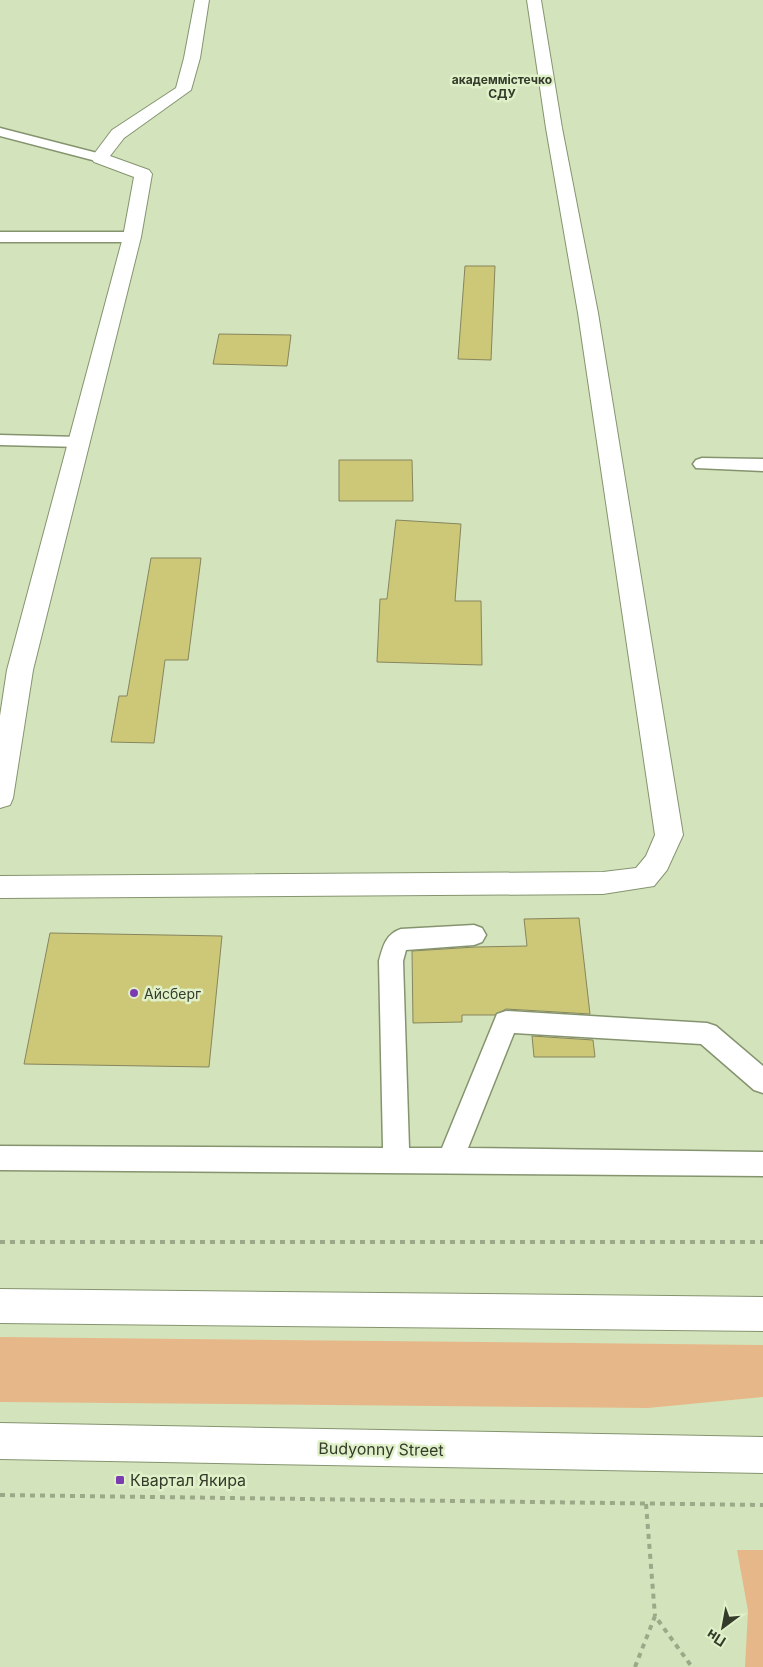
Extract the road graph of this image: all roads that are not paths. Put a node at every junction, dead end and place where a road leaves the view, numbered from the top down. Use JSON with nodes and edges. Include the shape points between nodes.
{"nodes":[{"id":1,"x":202,"y":0,"type":"edge"},
{"id":2,"x":534,"y":0,"type":"edge"},
{"id":3,"x":0,"y":132,"type":"edge"},
{"id":4,"x":100,"y":158,"type":"junction"},
{"id":5,"x":132,"y":236,"type":"junction"},
{"id":6,"x":0,"y":237,"type":"edge"},
{"id":7,"x":0,"y":440,"type":"edge"},
{"id":8,"x":80,"y":442,"type":"junction"},
{"id":9,"x":702,"y":464,"type":"dead end"},
{"id":10,"x":763,"y":465,"type":"edge"},
{"id":11,"x":0,"y":798,"type":"edge"},
{"id":12,"x":0,"y":887,"type":"edge"},
{"id":13,"x":474,"y":935,"type":"dead end"},
{"id":14,"x":763,"y":1082,"type":"edge"},
{"id":15,"x":0,"y":1158,"type":"edge"},
{"id":16,"x":396,"y":1160,"type":"junction"},
{"id":17,"x":450,"y":1160,"type":"junction"},
{"id":18,"x":763,"y":1164,"type":"edge"},
{"id":19,"x":0,"y":1306,"type":"edge"},
{"id":20,"x":763,"y":1314,"type":"edge"},
{"id":21,"x":0,"y":1441,"type":"edge"},
{"id":22,"x":763,"y":1455,"type":"edge"}],
"edges":[{"from":1,"to":4,"type":"street","via":[[184,90],[118,134]]},
{"from":2,"to":12,"type":"street","via":[[590,323],[669,835],[657,862],[644,878],[604,883]]},
{"from":3,"to":4,"type":"lane"},
{"from":4,"to":5,"type":"street","via":[[143,174]]},
{"from":5,"to":6,"type":"lane"},
{"from":5,"to":8,"type":"street"},
{"from":7,"to":8,"type":"lane"},
{"from":8,"to":11,"type":"street","via":[[20,670]]},
{"from":9,"to":10,"type":"lane"},
{"from":13,"to":16,"type":"lane","via":[[401,939],[395,946],[392,962]]},
{"from":14,"to":17,"type":"lane","via":[[706,1034],[506,1022]]},
{"from":15,"to":16,"type":"lane"},
{"from":16,"to":17,"type":"lane"},
{"from":17,"to":18,"type":"lane"},
{"from":19,"to":20,"type":"street"},
{"from":21,"to":22,"type":"street","name":"Budyonny Street"}]}
